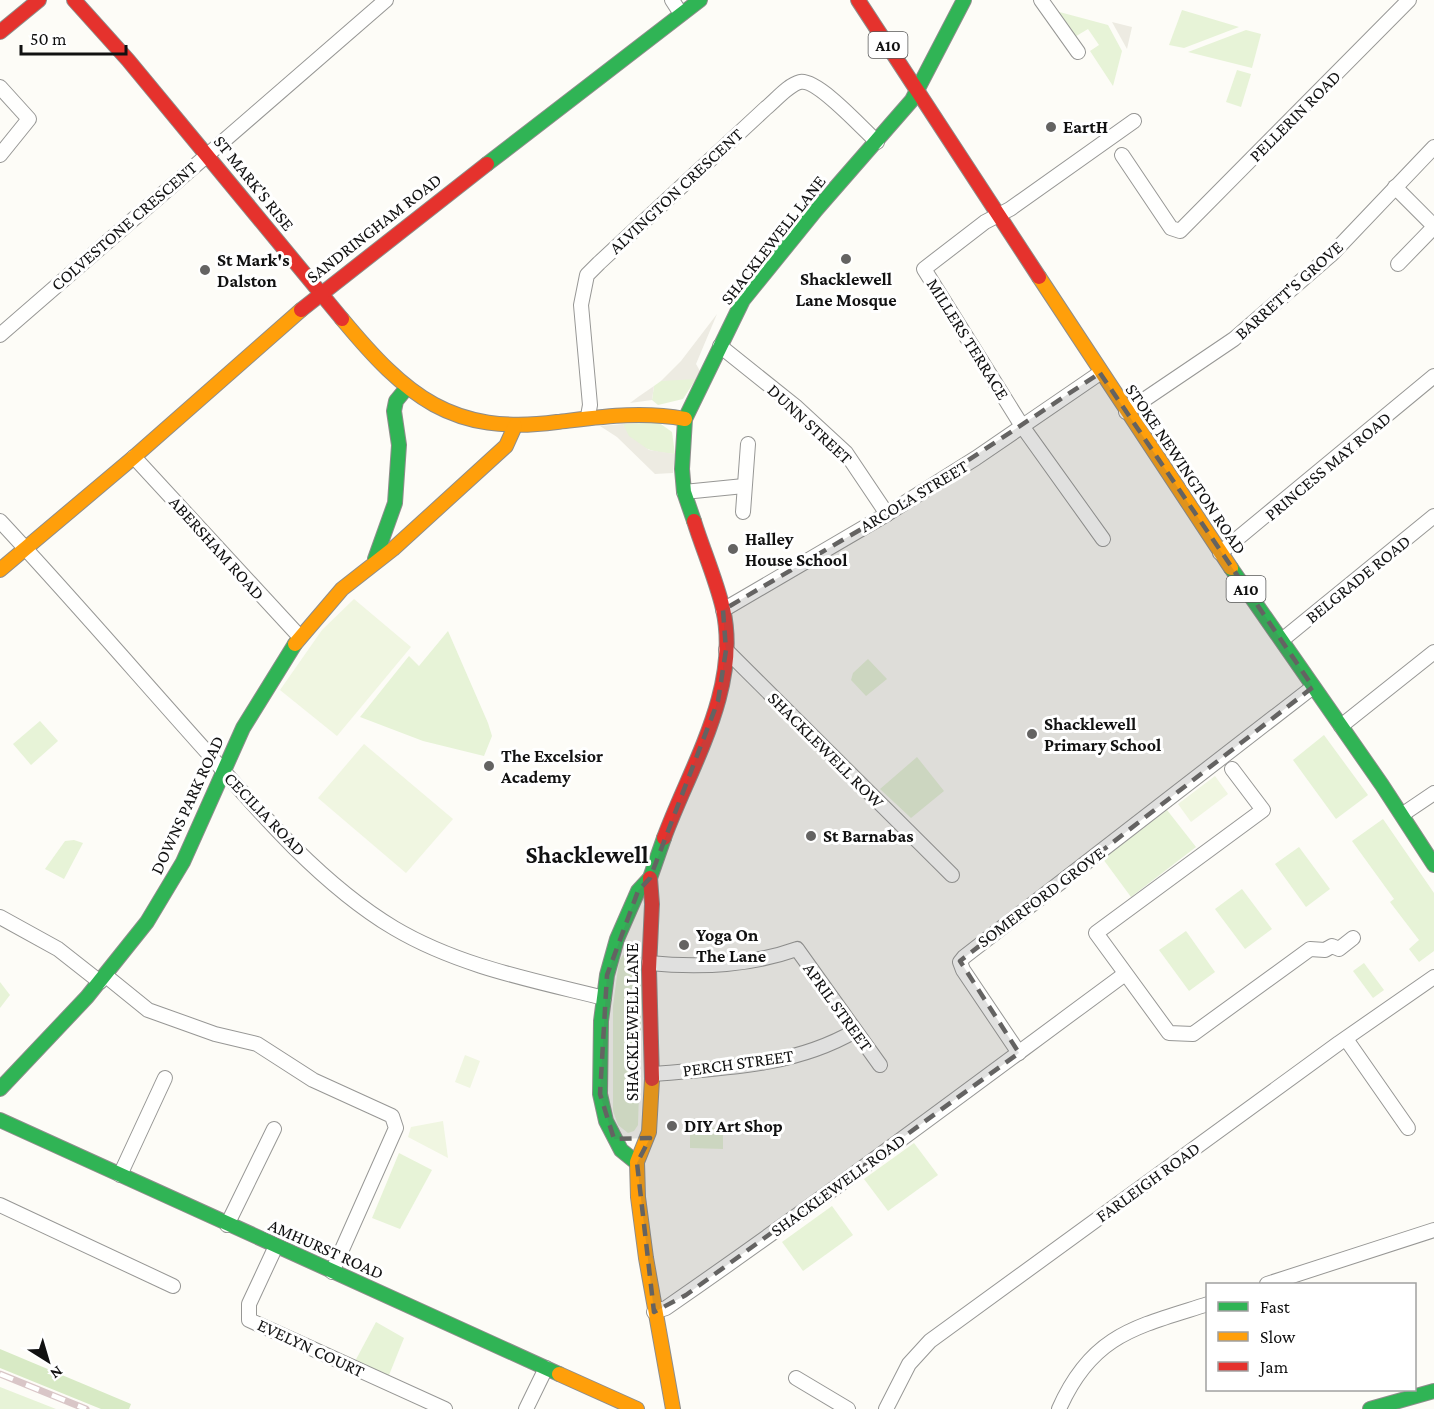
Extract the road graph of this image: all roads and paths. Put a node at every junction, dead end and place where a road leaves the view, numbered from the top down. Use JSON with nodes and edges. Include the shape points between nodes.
{"nodes":[{"id":1,"x":39,"y":0,"type":"edge"},
{"id":2,"x":74,"y":0,"type":"edge"},
{"id":3,"x":386,"y":0,"type":"edge"},
{"id":4,"x":672,"y":0,"type":"edge"},
{"id":5,"x":700,"y":0,"type":"edge"},
{"id":6,"x":858,"y":0,"type":"edge"},
{"id":7,"x":964,"y":0,"type":"edge"},
{"id":8,"x":1041,"y":0,"type":"edge"},
{"id":9,"x":1409,"y":0,"type":"edge"},
{"id":10,"x":678,"y":16,"type":"junction"},
{"id":11,"x":0,"y":32,"type":"edge"},
{"id":12,"x":1078,"y":52,"type":"dead end"},
{"id":13,"x":0,"y":87,"type":"edge"},
{"id":14,"x":918,"y":89,"type":"junction"},
{"id":15,"x":1134,"y":121,"type":"dead end"},
{"id":16,"x":877,"y":142,"type":"junction"},
{"id":17,"x":1116,"y":146,"type":"junction"},
{"id":18,"x":1434,"y":147,"type":"edge"},
{"id":19,"x":206,"y":154,"type":"junction"},
{"id":20,"x":0,"y":155,"type":"edge"},
{"id":21,"x":1395,"y":187,"type":"junction"},
{"id":22,"x":998,"y":215,"type":"junction"},
{"id":23,"x":1434,"y":226,"type":"edge"},
{"id":24,"x":1398,"y":264,"type":"dead end"},
{"id":25,"x":320,"y":293,"type":"junction"},
{"id":26,"x":0,"y":335,"type":"edge"},
{"id":27,"x":720,"y":346,"type":"junction"},
{"id":28,"x":1100,"y":373,"type":"junction"},
{"id":29,"x":1434,"y":376,"type":"edge"},
{"id":30,"x":405,"y":390,"type":"junction"},
{"id":31,"x":1126,"y":412,"type":"junction"},
{"id":32,"x":588,"y":416,"type":"junction"},
{"id":33,"x":685,"y":420,"type":"junction"},
{"id":34,"x":515,"y":426,"type":"junction"},
{"id":35,"x":1022,"y":426,"type":"junction"},
{"id":36,"x":748,"y":444,"type":"dead end"},
{"id":37,"x":134,"y":457,"type":"junction"},
{"id":38,"x":744,"y":486,"type":"junction"},
{"id":39,"x":684,"y":492,"type":"junction"},
{"id":40,"x":743,"y":512,"type":"dead end"},
{"id":41,"x":887,"y":514,"type":"junction"},
{"id":42,"x":1434,"y":516,"type":"edge"},
{"id":43,"x":0,"y":521,"type":"edge"},
{"id":44,"x":390,"y":521,"type":"junction"},
{"id":45,"x":415,"y":528,"type":"junction"},
{"id":46,"x":1103,"y":539,"type":"dead end"},
{"id":47,"x":25,"y":548,"type":"junction"},
{"id":48,"x":1220,"y":553,"type":"junction"},
{"id":49,"x":375,"y":559,"type":"junction"},
{"id":50,"x":0,"y":570,"type":"edge"},
{"id":51,"x":723,"y":610,"type":"junction"},
{"id":52,"x":300,"y":637,"type":"junction"},
{"id":53,"x":1282,"y":640,"type":"junction"},
{"id":54,"x":726,"y":650,"type":"junction"},
{"id":55,"x":1434,"y":652,"type":"edge"},
{"id":56,"x":1313,"y":687,"type":"junction"},
{"id":57,"x":1341,"y":726,"type":"junction"},
{"id":58,"x":1232,"y":769,"type":"dead end"},
{"id":59,"x":224,"y":772,"type":"junction"},
{"id":60,"x":1434,"y":793,"type":"edge"},
{"id":61,"x":1403,"y":814,"type":"junction"},
{"id":62,"x":1434,"y":865,"type":"edge"},
{"id":63,"x":952,"y":875,"type":"dead end"},
{"id":64,"x":650,"y":878,"type":"junction"},
{"id":65,"x":0,"y":917,"type":"edge"},
{"id":66,"x":1353,"y":938,"type":"dead end"},
{"id":67,"x":616,"y":943,"type":"junction"},
{"id":68,"x":649,"y":957,"type":"junction"},
{"id":69,"x":1125,"y":974,"type":"junction"},
{"id":70,"x":1434,"y":977,"type":"edge"},
{"id":71,"x":103,"y":979,"type":"junction"},
{"id":72,"x":604,"y":998,"type":"junction"},
{"id":73,"x":855,"y":1031,"type":"junction"},
{"id":74,"x":1346,"y":1038,"type":"junction"},
{"id":75,"x":1019,"y":1053,"type":"junction"},
{"id":76,"x":880,"y":1065,"type":"dead end"},
{"id":77,"x":652,"y":1074,"type":"junction"},
{"id":78,"x":165,"y":1078,"type":"dead end"},
{"id":79,"x":0,"y":1089,"type":"edge"},
{"id":80,"x":0,"y":1120,"type":"edge"},
{"id":81,"x":1408,"y":1128,"type":"dead end"},
{"id":82,"x":274,"y":1129,"type":"dead end"},
{"id":83,"x":649,"y":1132,"type":"junction"},
{"id":84,"x":614,"y":1139,"type":"junction"},
{"id":85,"x":637,"y":1163,"type":"junction"},
{"id":86,"x":120,"y":1175,"type":"junction"},
{"id":87,"x":0,"y":1205,"type":"edge"},
{"id":88,"x":227,"y":1225,"type":"junction"},
{"id":89,"x":1434,"y":1230,"type":"edge"},
{"id":90,"x":276,"y":1246,"type":"junction"},
{"id":91,"x":332,"y":1272,"type":"junction"},
{"id":92,"x":1269,"y":1283,"type":"edge"},
{"id":93,"x":173,"y":1286,"type":"dead end"},
{"id":94,"x":1206,"y":1305,"type":"edge"},
{"id":95,"x":654,"y":1312,"type":"junction"},
{"id":96,"x":546,"y":1368,"type":"junction"},
{"id":97,"x":796,"y":1378,"type":"dead end"},
{"id":98,"x":1434,"y":1391,"type":"edge"},
{"id":99,"x":606,"y":1396,"type":"junction"},
{"id":100,"x":445,"y":1409,"type":"edge"},
{"id":101,"x":526,"y":1409,"type":"edge"},
{"id":102,"x":601,"y":1409,"type":"edge"},
{"id":103,"x":638,"y":1409,"type":"edge"},
{"id":104,"x":673,"y":1409,"type":"edge"},
{"id":105,"x":848,"y":1409,"type":"edge"},
{"id":106,"x":886,"y":1409,"type":"edge"},
{"id":107,"x":1059,"y":1409,"type":"edge"},
{"id":108,"x":1370,"y":1409,"type":"edge"}],
"edges":[{"from":1,"to":11,"type":"main road"},
{"from":2,"to":19,"type":"main road","name":"ST MARK'S RISE"},
{"from":3,"to":19,"type":"street","name":"COLVESTONE CRESCENT"},
{"from":4,"to":10,"type":"street"},
{"from":5,"to":10,"type":"main road","name":"SANDRINGHAM ROAD"},
{"from":6,"to":14,"type":"main road","number":"A10"},
{"from":7,"to":14,"type":"main road","name":"SHACKLEWELL LANE"},
{"from":8,"to":12,"type":"street"},
{"from":9,"to":17,"type":"street","name":"PELLERIN ROAD","via":[[1179,231],[1171,228]]},
{"from":10,"to":25,"type":"main road","name":"SANDRINGHAM ROAD"},
{"from":13,"to":20,"type":"street","via":[[29,119]]},
{"from":14,"to":16,"type":"main road","name":"SHACKLEWELL LANE"},
{"from":14,"to":22,"type":"main road","name":"STOKE NEWINGTON ROAD","number":"A10"},
{"from":15,"to":17,"type":"street"},
{"from":16,"to":27,"type":"main road","name":"SHACKLEWELL LANE","via":[[743,300]]},
{"from":16,"to":32,"type":"street","name":"ALVINGTON CRESCENT","via":[[837,104],[809,82],[801,82],[774,101],[598,262],[587,275],[580,305]]},
{"from":17,"to":22,"type":"street"},
{"from":18,"to":21,"type":"street","name":"BARRETT'S GROVE"},
{"from":19,"to":25,"type":"main road","name":"ST MARK'S RISE"},
{"from":19,"to":26,"type":"street","name":"COLVESTONE CRESCENT"},
{"from":21,"to":23,"type":"street"},
{"from":21,"to":31,"type":"street","name":"BARRETT'S GROVE","via":[[1332,254],[1234,339]]},
{"from":22,"to":28,"type":"main road","name":"STOKE NEWINGTON ROAD","number":"A10"},
{"from":22,"to":35,"type":"street","name":"MILLERS TERRACE","via":[[924,268]]},
{"from":23,"to":24,"type":"street"},
{"from":25,"to":30,"type":"main road","name":"ST MARK'S RISE"},
{"from":25,"to":37,"type":"main road","name":"SANDRINGHAM ROAD"},
{"from":27,"to":33,"type":"main road","name":"SHACKLEWELL LANE"},
{"from":27,"to":41,"type":"street","name":"DUNN STREET","via":[[846,453]]},
{"from":28,"to":31,"type":"main road","name":"STOKE NEWINGTON ROAD","number":"A10"},
{"from":28,"to":35,"type":"street","name":"ARCOLA STREET"},
{"from":29,"to":48,"type":"street","name":"PRINCESS MAY ROAD"},
{"from":30,"to":34,"type":"main road","name":"ST MARK'S RISE","via":[[457,415]]},
{"from":30,"to":44,"type":"main road","via":[[394,411],[399,469]]},
{"from":31,"to":48,"type":"main road","name":"STOKE NEWINGTON ROAD","number":"A10"},
{"from":32,"to":33,"type":"main road","name":"ST MARK'S RISE","via":[[655,413]]},
{"from":32,"to":34,"type":"main road","name":"ST MARK'S RISE"},
{"from":33,"to":39,"type":"main road","name":"SHACKLEWELL LANE"},
{"from":34,"to":45,"type":"main road","name":"DOWNS PARK ROAD","via":[[506,446]]},
{"from":35,"to":41,"type":"street","name":"ARCOLA STREET"},
{"from":35,"to":46,"type":"street"},
{"from":36,"to":38,"type":"street"},
{"from":37,"to":47,"type":"main road","name":"SANDRINGHAM ROAD"},
{"from":37,"to":52,"type":"street","name":"ABERSHAM ROAD"},
{"from":38,"to":39,"type":"street"},
{"from":38,"to":40,"type":"street"},
{"from":39,"to":51,"type":"main road","name":"SHACKLEWELL LANE"},
{"from":41,"to":51,"type":"street","name":"ARCOLA STREET"},
{"from":42,"to":53,"type":"street","name":"BELGRADE ROAD"},
{"from":43,"to":47,"type":"street","name":"CECILIA ROAD"},
{"from":44,"to":45,"type":"street"},
{"from":44,"to":49,"type":"main road","name":"DOWNS PARK ROAD"},
{"from":45,"to":49,"type":"main road","name":"DOWNS PARK ROAD","via":[[393,549]]},
{"from":47,"to":50,"type":"main road","name":"SANDRINGHAM ROAD"},
{"from":47,"to":59,"type":"street","name":"CECILIA ROAD"},
{"from":48,"to":53,"type":"main road","name":"STOKE NEWINGTON ROAD","number":"A10"},
{"from":49,"to":52,"type":"main road","name":"DOWNS PARK ROAD"},
{"from":51,"to":54,"type":"main road","name":"SHACKLEWELL LANE"},
{"from":52,"to":59,"type":"main road","name":"DOWNS PARK ROAD","via":[[247,720]]},
{"from":53,"to":56,"type":"main road","name":"STOKE NEWINGTON ROAD","number":"A10"},
{"from":54,"to":63,"type":"street","name":"SHACKLEWELL ROW"},
{"from":54,"to":64,"type":"main road","name":"SHACKLEWELL LANE","via":[[718,701]]},
{"from":55,"to":57,"type":"street"},
{"from":56,"to":57,"type":"main road","name":"STOKE NEWINGTON ROAD","number":"A10"},
{"from":56,"to":75,"type":"street","name":"SOMERFORD GROVE","via":[[964,957],[960,962],[963,970]]},
{"from":57,"to":61,"type":"main road","name":"STOKE NEWINGTON ROAD","number":"A10"},
{"from":58,"to":69,"type":"street","via":[[1263,810],[1096,933]]},
{"from":59,"to":71,"type":"main road","name":"DOWNS PARK ROAD","via":[[185,860],[143,927]]},
{"from":59,"to":72,"type":"street","name":"CECILIA ROAD","via":[[265,818],[330,879],[392,927],[447,955]]},
{"from":60,"to":61,"type":"street"},
{"from":61,"to":62,"type":"main road","name":"STOKE NEWINGTON ROAD","number":"A10"},
{"from":64,"to":67,"type":"main road","name":"SHACKLEWELL LANE","via":[[638,891]]},
{"from":64,"to":68,"type":"main road","name":"SHACKLEWELL LANE","via":[[653,894]]},
{"from":65,"to":71,"type":"street"},
{"from":66,"to":69,"type":"street","via":[[1339,948],[1310,949],[1193,1034],[1169,1033]]},
{"from":67,"to":68,"type":"main road","via":[[634,943]]},
{"from":67,"to":72,"type":"main road","name":"SHACKLEWELL LANE"},
{"from":68,"to":73,"type":"street","name":"APRIL STREET","via":[[734,964],[797,949]]},
{"from":68,"to":77,"type":"main road","name":"SHACKLEWELL LANE"},
{"from":69,"to":75,"type":"street"},
{"from":70,"to":74,"type":"street","name":"FARLEIGH ROAD"},
{"from":71,"to":79,"type":"main road","name":"DOWNS PARK ROAD"},
{"from":71,"to":91,"type":"street","via":[[148,1010],[257,1044],[313,1080],[392,1116],[396,1128]]},
{"from":72,"to":84,"type":"main road","name":"SHACKLEWELL LANE","via":[[600,1094]]},
{"from":73,"to":76,"type":"street","name":"APRIL STREET"},
{"from":73,"to":77,"type":"street","name":"PERCH STREET","via":[[831,1045],[782,1060]]},
{"from":74,"to":81,"type":"street"},
{"from":74,"to":106,"type":"street","name":"FARLEIGH ROAD","via":[[930,1341],[909,1364]]},
{"from":75,"to":95,"type":"street","name":"SHACKLEWELL ROAD","via":[[686,1295]]},
{"from":77,"to":83,"type":"main road","name":"SHACKLEWELL LANE"},
{"from":78,"to":86,"type":"street"},
{"from":80,"to":86,"type":"main road","name":"AMHURST ROAD"},
{"from":82,"to":88,"type":"street"},
{"from":83,"to":84,"type":"main road","via":[[632,1140]]},
{"from":83,"to":85,"type":"main road","name":"SHACKLEWELL LANE"},
{"from":84,"to":85,"type":"main road","name":"SHACKLEWELL LANE"},
{"from":85,"to":95,"type":"main road","name":"SHACKLEWELL LANE"},
{"from":86,"to":88,"type":"main road","name":"AMHURST ROAD"},
{"from":87,"to":93,"type":"street"},
{"from":88,"to":90,"type":"main road","name":"AMHURST ROAD"},
{"from":89,"to":92,"type":"street"},
{"from":90,"to":91,"type":"main road","name":"AMHURST ROAD"},
{"from":90,"to":100,"type":"street","name":"EVELYN COURT","via":[[249,1304],[249,1320]]},
{"from":91,"to":96,"type":"main road","name":"AMHURST ROAD"},
{"from":94,"to":107,"type":"street","via":[[1140,1326],[1108,1342],[1085,1361]]},
{"from":95,"to":104,"type":"main road","name":"SHACKLEWELL LANE"},
{"from":96,"to":99,"type":"main road","name":"AMHURST ROAD"},
{"from":96,"to":101,"type":"street"},
{"from":97,"to":105,"type":"street"},
{"from":98,"to":108,"type":"main road"},
{"from":99,"to":102,"type":"street"},
{"from":99,"to":103,"type":"main road","name":"AMHURST ROAD"}]}
